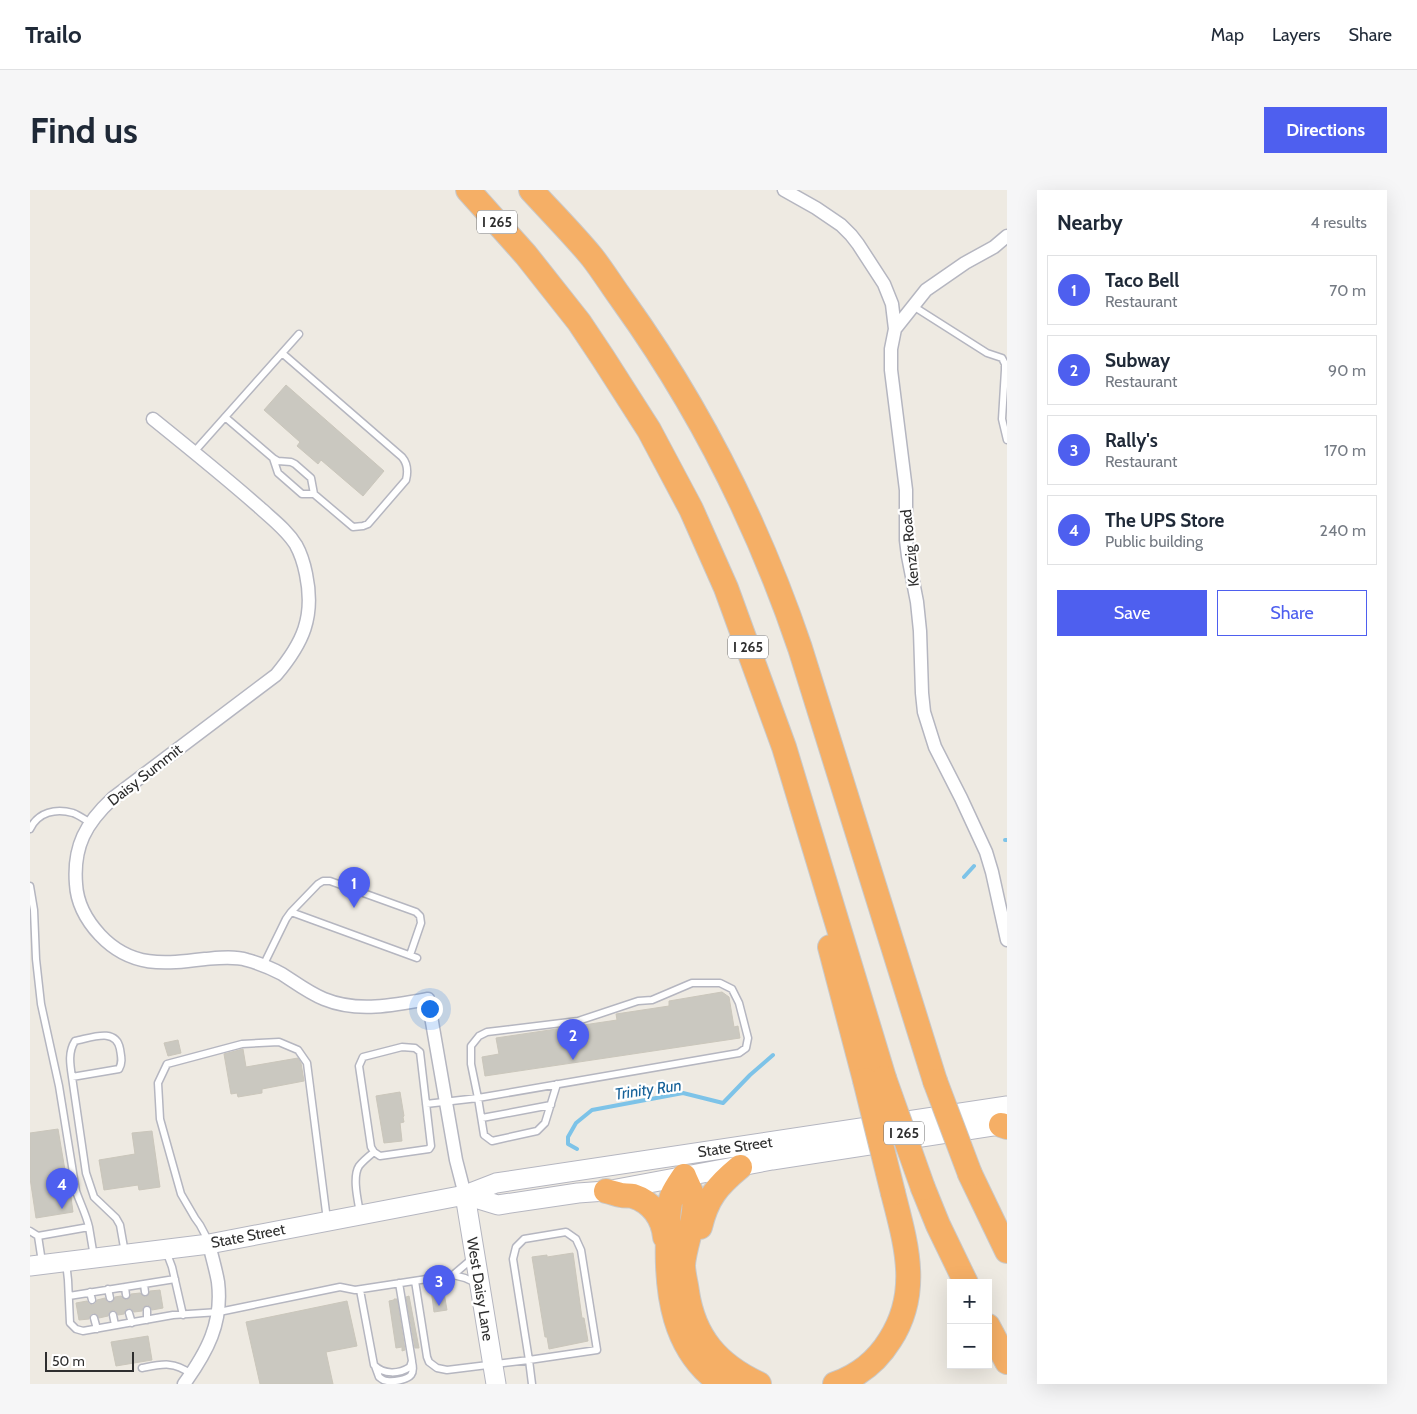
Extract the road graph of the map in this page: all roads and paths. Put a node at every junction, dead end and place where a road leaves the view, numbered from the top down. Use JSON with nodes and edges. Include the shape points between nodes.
{"nodes":[{"id":1,"x":468,"y":190,"type":"edge"},
{"id":2,"x":530,"y":190,"type":"edge"},
{"id":3,"x":784,"y":190,"type":"edge"},
{"id":4,"x":1007,"y":236,"type":"edge"},
{"id":5,"x":913,"y":306,"type":"junction"},
{"id":6,"x":895,"y":329,"type":"junction"},
{"id":7,"x":299,"y":334,"type":"dead end"},
{"id":8,"x":282,"y":353,"type":"junction"},
{"id":9,"x":225,"y":417,"type":"junction"},
{"id":10,"x":153,"y":419,"type":"dead end"},
{"id":11,"x":1007,"y":440,"type":"edge"},
{"id":12,"x":194,"y":452,"type":"junction"},
{"id":13,"x":273,"y":458,"type":"junction"},
{"id":14,"x":314,"y":494,"type":"junction"},
{"id":15,"x":91,"y":823,"type":"junction"},
{"id":16,"x":30,"y":828,"type":"edge"},
{"id":17,"x":30,"y":886,"type":"edge"},
{"id":18,"x":292,"y":912,"type":"junction"},
{"id":19,"x":1007,"y":940,"type":"edge"},
{"id":20,"x":263,"y":966,"type":"junction"},
{"id":21,"x":72,"y":1079,"type":"junction"},
{"id":22,"x":874,"y":1079,"type":"junction"},
{"id":23,"x":557,"y":1084,"type":"junction"},
{"id":24,"x":59,"y":1086,"type":"junction"},
{"id":25,"x":478,"y":1098,"type":"junction"},
{"id":26,"x":446,"y":1102,"type":"junction"},
{"id":27,"x":426,"y":1104,"type":"junction"},
{"id":28,"x":551,"y":1105,"type":"junction"},
{"id":29,"x":482,"y":1118,"type":"junction"},
{"id":30,"x":1006,"y":1121,"type":"edge"},
{"id":31,"x":374,"y":1152,"type":"junction"},
{"id":32,"x":682,"y":1165,"type":"junction"},
{"id":33,"x":740,"y":1167,"type":"junction"},
{"id":34,"x":606,"y":1191,"type":"junction"},
{"id":35,"x":465,"y":1195,"type":"junction"},
{"id":36,"x":360,"y":1215,"type":"junction"},
{"id":37,"x":327,"y":1221,"type":"junction"},
{"id":38,"x":89,"y":1227,"type":"junction"},
{"id":39,"x":30,"y":1231,"type":"edge"},
{"id":40,"x":38,"y":1236,"type":"junction"},
{"id":41,"x":209,"y":1244,"type":"junction"},
{"id":42,"x":166,"y":1250,"type":"junction"},
{"id":43,"x":1007,"y":1252,"type":"edge"},
{"id":44,"x":126,"y":1254,"type":"junction"},
{"id":45,"x":475,"y":1256,"type":"junction"},
{"id":46,"x":94,"y":1258,"type":"junction"},
{"id":47,"x":66,"y":1261,"type":"junction"},
{"id":48,"x":667,"y":1262,"type":"junction"},
{"id":49,"x":36,"y":1265,"type":"edge"},
{"id":50,"x":453,"y":1275,"type":"junction"},
{"id":51,"x":175,"y":1279,"type":"junction"},
{"id":52,"x":964,"y":1279,"type":"edge"},
{"id":53,"x":415,"y":1281,"type":"junction"},
{"id":54,"x":399,"y":1283,"type":"junction"},
{"id":55,"x":144,"y":1284,"type":"junction"},
{"id":56,"x":480,"y":1284,"type":"junction"},
{"id":57,"x":686,"y":1285,"type":"junction"},
{"id":58,"x":125,"y":1287,"type":"junction"},
{"id":59,"x":108,"y":1289,"type":"junction"},
{"id":60,"x":360,"y":1290,"type":"junction"},
{"id":61,"x":90,"y":1292,"type":"junction"},
{"id":62,"x":145,"y":1292,"type":"dead end"},
{"id":63,"x":126,"y":1295,"type":"dead end"},
{"id":64,"x":69,"y":1296,"type":"junction"},
{"id":65,"x":110,"y":1298,"type":"dead end"},
{"id":66,"x":92,"y":1300,"type":"dead end"},
{"id":67,"x":147,"y":1310,"type":"dead end"},
{"id":68,"x":218,"y":1312,"type":"junction"},
{"id":69,"x":129,"y":1313,"type":"dead end"},
{"id":70,"x":183,"y":1315,"type":"junction"},
{"id":71,"x":113,"y":1316,"type":"dead end"},
{"id":72,"x":94,"y":1318,"type":"dead end"},
{"id":73,"x":146,"y":1320,"type":"junction"},
{"id":74,"x":132,"y":1323,"type":"junction"},
{"id":75,"x":115,"y":1325,"type":"junction"},
{"id":76,"x":97,"y":1328,"type":"junction"},
{"id":77,"x":992,"y":1334,"type":"edge"},
{"id":78,"x":529,"y":1360,"type":"junction"},
{"id":79,"x":1007,"y":1362,"type":"edge"},
{"id":80,"x":492,"y":1364,"type":"junction"},
{"id":81,"x":142,"y":1368,"type":"dead end"},
{"id":82,"x":188,"y":1379,"type":"edge"},
{"id":83,"x":496,"y":1384,"type":"edge"},
{"id":84,"x":532,"y":1384,"type":"edge"},
{"id":85,"x":722,"y":1384,"type":"edge"},
{"id":86,"x":760,"y":1384,"type":"edge"},
{"id":87,"x":835,"y":1384,"type":"edge"}],
"edges":[{"from":1,"to":22,"type":"highway","number":"I 265","via":[[526,255],[608,365],[649,430],[709,547],[771,710],[841,994]]},
{"from":2,"to":43,"type":"highway","bridge":true,"via":[[592,258],[637,321],[693,410],[741,500],[794,630],[935,1081],[970,1174]]},
{"from":3,"to":6,"type":"street","name":"Kenzig Road","via":[[822,212],[851,235],[884,284],[892,304]]},
{"from":4,"to":5,"type":"street","via":[[926,290]]},
{"from":5,"to":6,"type":"street"},
{"from":5,"to":11,"type":"lane","via":[[987,353],[1002,358],[1005,364],[1002,419]]},
{"from":6,"to":19,"type":"street","name":"Kenzig Road","via":[[891,370],[906,490],[906,540],[920,631],[924,712],[935,747],[986,852]]},
{"from":7,"to":8,"type":"lane"},
{"from":8,"to":9,"type":"lane"},
{"from":8,"to":14,"type":"lane","via":[[406,464],[404,483],[363,526],[350,525]]},
{"from":9,"to":12,"type":"lane"},
{"from":9,"to":13,"type":"lane"},
{"from":10,"to":12,"type":"street","name":"Daisy Summit"},
{"from":12,"to":15,"type":"street","name":"Daisy Summit","via":[[277,523],[297,546],[310,590],[310,606],[302,635],[292,656],[276,675],[113,798]]},
{"from":13,"to":14,"type":"lane","via":[[278,473],[302,494]]},
{"from":13,"to":14,"type":"lane","via":[[291,462],[302,469],[310,478]]},
{"from":15,"to":16,"type":"lane","via":[[74,813],[56,811],[37,818]]},
{"from":15,"to":20,"type":"street","name":"Daisy Summit","via":[[77,853],[76,890],[92,926],[105,940],[121,952],[156,963],[221,957],[245,959]]},
{"from":17,"to":24,"type":"lane","via":[[41,1004]]},
{"from":18,"to":18,"type":"lane","via":[[413,956],[421,922],[416,912],[330,881],[318,884]]},
{"from":18,"to":20,"type":"lane"},
{"from":20,"to":26,"type":"street","name":"Daisy Summit","via":[[323,999],[347,1007],[365,1008],[428,999]]},
{"from":21,"to":21,"type":"lane","via":[[71,1048],[75,1041],[107,1035],[118,1042],[122,1064],[119,1069]]},
{"from":21,"to":24,"type":"lane"},
{"from":21,"to":44,"type":"lane","via":[[88,1181],[94,1197],[120,1225]]},
{"from":22,"to":52,"type":"highway","number":"I 265","bridge":true},
{"from":22,"to":87,"type":"highway","bridge":true,"via":[[893,1193],[904,1235],[908,1288],[905,1311],[883,1351],[866,1367]]},
{"from":23,"to":25,"type":"lane"},
{"from":23,"to":25,"type":"lane","via":[[739,1053],[746,1048],[748,1038],[739,1003],[732,989],[720,983],[692,983],[652,1000],[638,1001],[578,1021],[487,1032],[471,1046]]},
{"from":23,"to":28,"type":"lane"},
{"from":24,"to":38,"type":"lane","via":[[76,1191]]},
{"from":25,"to":26,"type":"lane"},
{"from":25,"to":29,"type":"lane"},
{"from":26,"to":27,"type":"lane"},
{"from":26,"to":35,"type":"street"},
{"from":27,"to":31,"type":"lane","via":[[431,1146],[428,1149],[380,1156]]},
{"from":27,"to":31,"type":"lane","via":[[420,1052],[415,1048],[402,1047],[363,1056],[359,1066]]},
{"from":28,"to":29,"type":"lane"},
{"from":28,"to":29,"type":"lane","via":[[546,1123],[537,1131],[492,1141],[484,1135]]},
{"from":30,"to":32,"type":"main road","name":"State Street"},
{"from":30,"to":33,"type":"main road","name":"State Street"},
{"from":31,"to":36,"type":"lane","via":[[358,1168],[356,1191]]},
{"from":32,"to":33,"type":"main road","name":"State Street"},
{"from":32,"to":34,"type":"main road","name":"State Street"},
{"from":32,"to":35,"type":"main road","name":"State Street","via":[[496,1183]]},
{"from":32,"to":48,"type":"highway","via":[[669,1209]]},
{"from":32,"to":57,"type":"highway","via":[[694,1201],[683,1267]]},
{"from":33,"to":57,"type":"highway","via":[[723,1181],[708,1201]]},
{"from":34,"to":35,"type":"main road","name":"State Street","via":[[498,1205]]},
{"from":34,"to":48,"type":"highway","via":[[631,1195],[657,1212],[664,1228]]},
{"from":35,"to":36,"type":"main road","name":"State Street"},
{"from":35,"to":45,"type":"main road","name":"West Daisy Lane"},
{"from":36,"to":37,"type":"main road","name":"State Street"},
{"from":37,"to":41,"type":"main road","name":"State Street"},
{"from":37,"to":41,"type":"lane","via":[[307,1063],[298,1050],[279,1042],[242,1044],[167,1064],[158,1084],[160,1119],[181,1194]]},
{"from":38,"to":40,"type":"lane"},
{"from":38,"to":46,"type":"lane"},
{"from":39,"to":40,"type":"lane"},
{"from":40,"to":49,"type":"lane"},
{"from":41,"to":42,"type":"main road","name":"State Street"},
{"from":41,"to":68,"type":"street","via":[[218,1283]]},
{"from":42,"to":44,"type":"main road","name":"State Street"},
{"from":42,"to":51,"type":"lane"},
{"from":44,"to":46,"type":"main road","name":"State Street"},
{"from":45,"to":50,"type":"lane"},
{"from":45,"to":56,"type":"main road","name":"West Daisy Lane"},
{"from":46,"to":47,"type":"main road","name":"State Street"},
{"from":47,"to":49,"type":"main road","name":"State Street"},
{"from":47,"to":64,"type":"lane"},
{"from":48,"to":85,"type":"highway","via":[[668,1285],[678,1327],[700,1364]]},
{"from":50,"to":53,"type":"lane"},
{"from":50,"to":56,"type":"lane"},
{"from":51,"to":55,"type":"lane"},
{"from":51,"to":70,"type":"lane"},
{"from":53,"to":54,"type":"lane"},
{"from":53,"to":80,"type":"lane","via":[[427,1357],[433,1366],[441,1370],[457,1370]]},
{"from":54,"to":60,"type":"lane"},
{"from":54,"to":60,"type":"lane","via":[[412,1361],[405,1370],[384,1372],[374,1365]]},
{"from":55,"to":58,"type":"lane"},
{"from":55,"to":62,"type":"lane"},
{"from":56,"to":80,"type":"main road","name":"West Daisy Lane"},
{"from":57,"to":86,"type":"highway","via":[[696,1326],[707,1345],[722,1362]]},
{"from":58,"to":59,"type":"lane"},
{"from":58,"to":63,"type":"lane"},
{"from":59,"to":61,"type":"lane"},
{"from":59,"to":65,"type":"lane"},
{"from":60,"to":68,"type":"lane","via":[[340,1286]]},
{"from":61,"to":64,"type":"lane"},
{"from":61,"to":66,"type":"lane"},
{"from":64,"to":76,"type":"lane","via":[[70,1323],[83,1331]]},
{"from":67,"to":73,"type":"lane"},
{"from":68,"to":70,"type":"lane"},
{"from":68,"to":82,"type":"street","via":[[215,1330]]},
{"from":69,"to":74,"type":"lane"},
{"from":70,"to":73,"type":"lane"},
{"from":71,"to":75,"type":"lane"},
{"from":72,"to":76,"type":"lane"},
{"from":73,"to":74,"type":"lane"},
{"from":74,"to":75,"type":"lane"},
{"from":75,"to":76,"type":"lane"},
{"from":77,"to":79,"type":"highway"},
{"from":78,"to":78,"type":"lane","via":[[597,1350],[581,1250],[576,1239],[566,1232],[524,1239],[516,1247],[513,1259]]},
{"from":78,"to":80,"type":"lane"},
{"from":78,"to":84,"type":"lane"},
{"from":80,"to":83,"type":"main road","name":"West Daisy Lane"},
{"from":81,"to":82,"type":"lane","via":[[171,1364],[184,1368]]}]}
